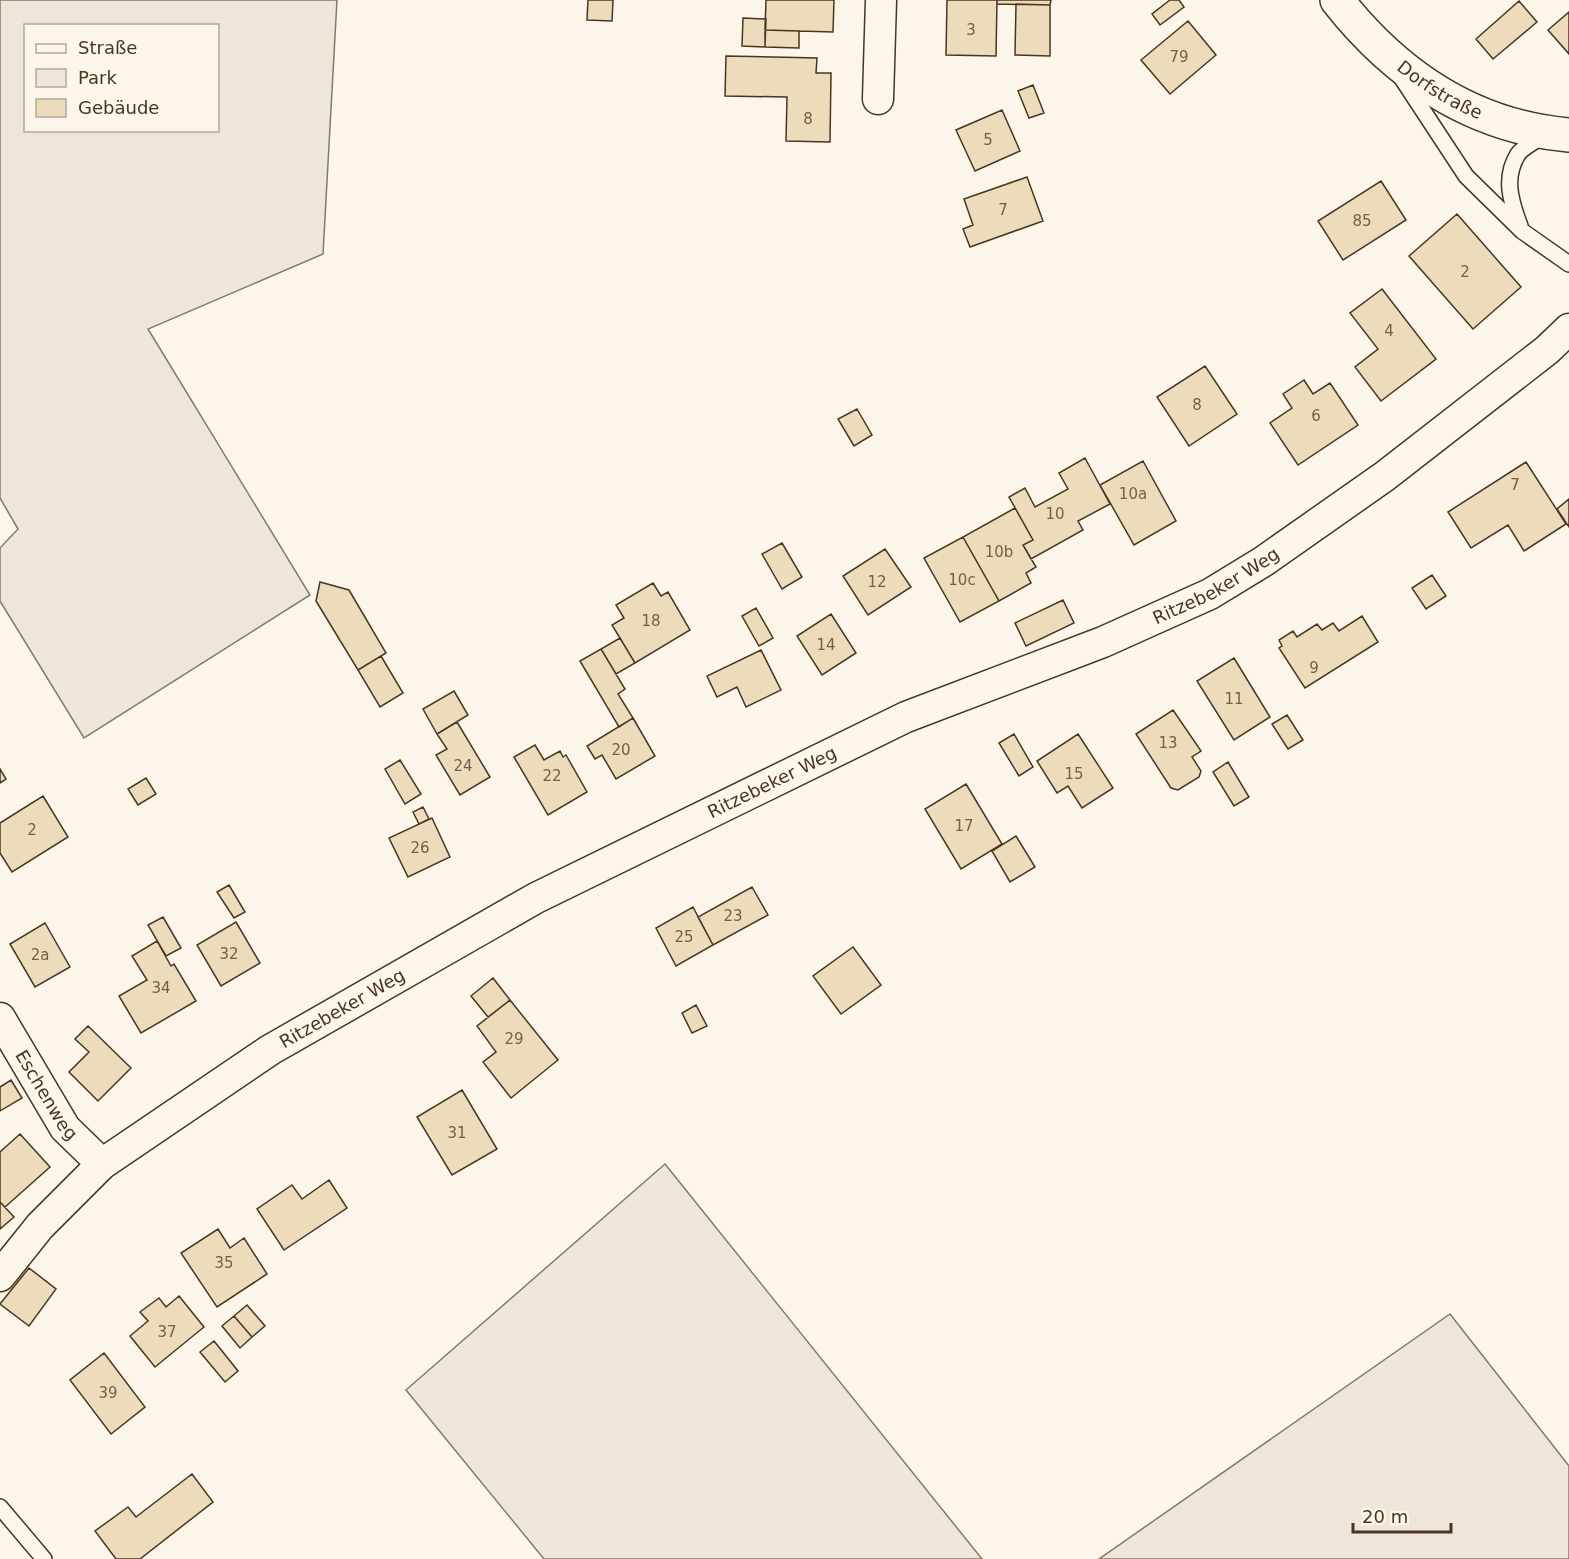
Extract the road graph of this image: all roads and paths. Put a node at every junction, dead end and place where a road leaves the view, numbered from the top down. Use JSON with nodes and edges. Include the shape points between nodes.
{"nodes":[{"id":1,"x":881,"y":0,"type":"edge"},
{"id":2,"x":1337,"y":0,"type":"edge"},
{"id":3,"x":1384,"y":52,"type":"junction"},
{"id":4,"x":878,"y":99,"type":"dead end"},
{"id":5,"x":1558,"y":134,"type":"edge"},
{"id":6,"x":1522,"y":231,"type":"junction"},
{"id":7,"x":1569,"y":264,"type":"edge"},
{"id":8,"x":1569,"y":329,"type":"edge"},
{"id":9,"x":0,"y":1018,"type":"edge"},
{"id":10,"x":102,"y":1164,"type":"junction"},
{"id":11,"x":0,"y":1276,"type":"edge"},
{"id":12,"x":0,"y":1507,"type":"edge"},
{"id":13,"x":44,"y":1559,"type":"edge"}],
"edges":[{"from":1,"to":4,"type":"street"},
{"from":2,"to":3,"type":"street","name":"Dorfstraße"},
{"from":3,"to":5,"type":"street","name":"Dorfstraße","via":[[1431,89],[1478,114]]},
{"from":3,"to":6,"type":"lane","via":[[1466,176]]},
{"from":5,"to":6,"type":"lane","via":[[1519,153],[1508,180]]},
{"from":6,"to":7,"type":"lane"},
{"from":8,"to":10,"type":"street","name":"Ritzebeker Weg","via":[[1385,476],[1210,594],[1104,642],[906,717],[536,898],[270,1050]]},
{"from":9,"to":10,"type":"street","name":"Eschenweg","via":[[65,1128]]},
{"from":10,"to":11,"type":"street","name":"Ritzebeker Weg","via":[[40,1226]]},
{"from":12,"to":13,"type":"lane"}]}
